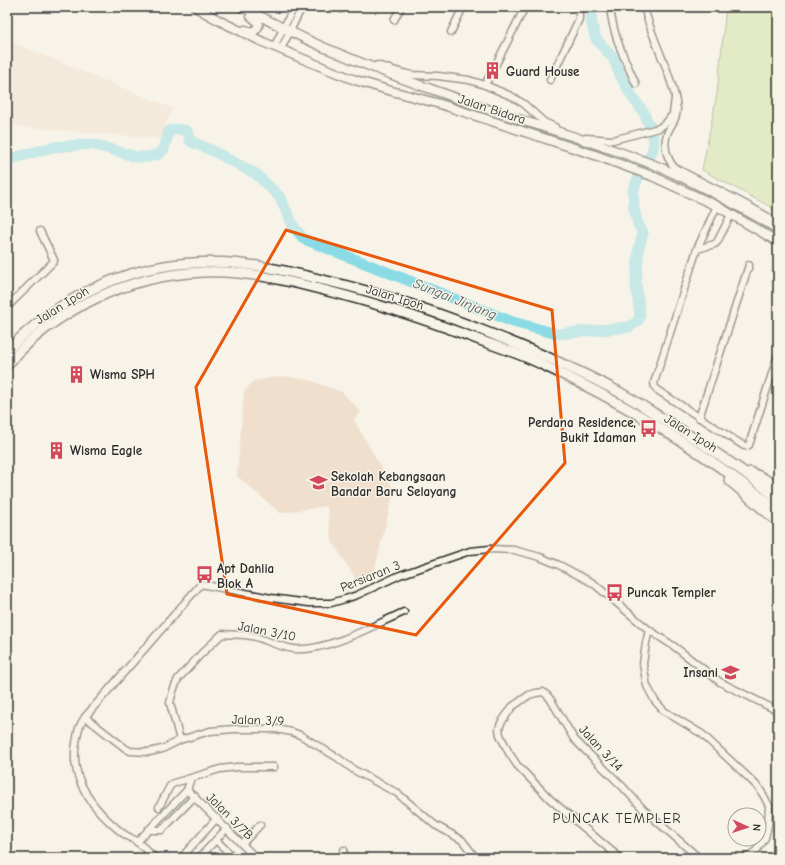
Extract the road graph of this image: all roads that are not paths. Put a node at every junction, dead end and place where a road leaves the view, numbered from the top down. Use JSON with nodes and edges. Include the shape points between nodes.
{"nodes":[{"id":1,"x":195,"y":7,"type":"edge"},
{"id":2,"x":237,"y":7,"type":"edge"},
{"id":3,"x":242,"y":7,"type":"edge"},
{"id":4,"x":294,"y":7,"type":"edge"},
{"id":5,"x":302,"y":7,"type":"edge"},
{"id":6,"x":401,"y":7,"type":"edge"},
{"id":7,"x":464,"y":7,"type":"edge"},
{"id":8,"x":525,"y":7,"type":"edge"},
{"id":9,"x":577,"y":7,"type":"edge"},
{"id":10,"x":610,"y":7,"type":"edge"},
{"id":11,"x":644,"y":7,"type":"edge"},
{"id":12,"x":220,"y":20,"type":"junction"},
{"id":13,"x":394,"y":20,"type":"dead end"},
{"id":14,"x":286,"y":30,"type":"junction"},
{"id":15,"x":451,"y":32,"type":"dead end"},
{"id":16,"x":277,"y":48,"type":"junction"},
{"id":17,"x":344,"y":56,"type":"junction"},
{"id":18,"x":495,"y":66,"type":"dead end"},
{"id":19,"x":490,"y":75,"type":"dead end"},
{"id":20,"x":550,"y":80,"type":"dead end"},
{"id":21,"x":636,"y":84,"type":"dead end"},
{"id":22,"x":485,"y":85,"type":"junction"},
{"id":23,"x":676,"y":98,"type":"junction"},
{"id":24,"x":577,"y":138,"type":"junction"},
{"id":25,"x":670,"y":172,"type":"junction"},
{"id":26,"x":717,"y":206,"type":"junction"},
{"id":27,"x":731,"y":215,"type":"junction"},
{"id":28,"x":778,"y":223,"type":"edge"},
{"id":29,"x":778,"y":229,"type":"edge"},
{"id":30,"x":40,"y":231,"type":"dead end"},
{"id":31,"x":778,"y":242,"type":"edge"},
{"id":32,"x":697,"y":249,"type":"junction"},
{"id":33,"x":749,"y":265,"type":"dead end"},
{"id":34,"x":7,"y":307,"type":"edge"},
{"id":35,"x":7,"y":351,"type":"edge"},
{"id":36,"x":778,"y":355,"type":"edge"},
{"id":37,"x":7,"y":364,"type":"edge"},
{"id":38,"x":699,"y":418,"type":"junction"},
{"id":39,"x":694,"y":449,"type":"junction"},
{"id":40,"x":726,"y":459,"type":"junction"},
{"id":41,"x":778,"y":487,"type":"edge"},
{"id":42,"x":778,"y":499,"type":"edge"},
{"id":43,"x":778,"y":510,"type":"edge"},
{"id":44,"x":778,"y":522,"type":"edge"},
{"id":45,"x":404,"y":612,"type":"dead end"},
{"id":46,"x":649,"y":630,"type":"junction"},
{"id":47,"x":778,"y":711,"type":"edge"},
{"id":48,"x":85,"y":718,"type":"junction"},
{"id":49,"x":180,"y":740,"type":"junction"},
{"id":50,"x":274,"y":767,"type":"dead end"},
{"id":51,"x":191,"y":778,"type":"junction"},
{"id":52,"x":187,"y":790,"type":"junction"},
{"id":53,"x":195,"y":796,"type":"junction"},
{"id":54,"x":159,"y":807,"type":"dead end"},
{"id":55,"x":217,"y":818,"type":"junction"},
{"id":56,"x":260,"y":825,"type":"dead end"},
{"id":57,"x":227,"y":828,"type":"junction"},
{"id":58,"x":148,"y":830,"type":"junction"},
{"id":59,"x":216,"y":840,"type":"junction"},
{"id":60,"x":138,"y":842,"type":"junction"},
{"id":61,"x":242,"y":844,"type":"junction"},
{"id":62,"x":344,"y":850,"type":"dead end"},
{"id":63,"x":156,"y":858,"type":"edge"},
{"id":64,"x":181,"y":858,"type":"edge"},
{"id":65,"x":199,"y":858,"type":"edge"},
{"id":66,"x":234,"y":858,"type":"edge"},
{"id":67,"x":256,"y":858,"type":"edge"},
{"id":68,"x":341,"y":858,"type":"edge"},
{"id":69,"x":476,"y":858,"type":"edge"},
{"id":70,"x":620,"y":858,"type":"edge"},
{"id":71,"x":700,"y":858,"type":"edge"},
{"id":72,"x":745,"y":858,"type":"edge"}],
"edges":[{"from":1,"to":12,"type":"main road","name":"Jalan Bidara"},
{"from":2,"to":12,"type":"main road","via":[[258,22],[257,30],[249,32]]},
{"from":3,"to":14,"type":"main road","name":"Jalan Bidara"},
{"from":4,"to":14,"type":"street"},
{"from":5,"to":14,"type":"street"},
{"from":6,"to":13,"type":"street"},
{"from":7,"to":15,"type":"street"},
{"from":8,"to":18,"type":"street"},
{"from":9,"to":20,"type":"street","via":[[579,19]]},
{"from":10,"to":21,"type":"street","via":[[618,44]]},
{"from":11,"to":23,"type":"street"},
{"from":12,"to":16,"type":"main road","name":"Jalan Bidara"},
{"from":14,"to":16,"type":"street"},
{"from":14,"to":17,"type":"main road","name":"Jalan Bidara"},
{"from":16,"to":26,"type":"main road","name":"Jalan Bidara","via":[[355,80],[440,104],[595,155],[652,176]]},
{"from":17,"to":22,"type":"street","via":[[412,75],[469,80]]},
{"from":17,"to":24,"type":"main road","name":"Jalan Bidara"},
{"from":19,"to":22,"type":"street"},
{"from":22,"to":24,"type":"street","via":[[511,96],[544,122]]},
{"from":23,"to":24,"type":"street","via":[[673,114],[659,128],[613,140]]},
{"from":23,"to":28,"type":"street","via":[[676,118],[666,140],[670,164]]},
{"from":24,"to":25,"type":"main road","name":"Jalan Bidara"},
{"from":25,"to":27,"type":"main road","via":[[730,205],[734,211]]},
{"from":25,"to":29,"type":"main road","name":"Jalan Bidara"},
{"from":26,"to":27,"type":"main road","name":"Jalan Bidara"},
{"from":26,"to":32,"type":"street"},
{"from":27,"to":31,"type":"main road","name":"Jalan Bidara"},
{"from":27,"to":32,"type":"street","via":[[717,242]]},
{"from":30,"to":34,"type":"street","via":[[54,261]]},
{"from":32,"to":38,"type":"street","via":[[654,387]]},
{"from":33,"to":38,"type":"street"},
{"from":35,"to":40,"type":"highway","name":"Jalan Ipoh","via":[[53,311],[108,281],[157,267],[191,262],[259,266],[370,292],[463,322],[571,367],[620,392]]},
{"from":36,"to":38,"type":"street","via":[[749,445],[744,446]]},
{"from":37,"to":39,"type":"highway","name":"Jalan Ipoh","via":[[57,321],[111,291],[159,276],[204,272],[245,274],[333,292],[382,306],[513,352],[590,387]]},
{"from":39,"to":43,"type":"highway","name":"Jalan Ipoh"},
{"from":39,"to":44,"type":"highway"},
{"from":40,"to":41,"type":"highway"},
{"from":40,"to":42,"type":"highway","name":"Jalan Ipoh"},
{"from":45,"to":49,"type":"street","name":"Jalan 3/10","via":[[357,633],[313,648],[294,648],[254,636],[222,634],[178,679],[172,691],[170,704]]},
{"from":46,"to":47,"type":"street","name":"Persiaran 3","via":[[720,682]]},
{"from":46,"to":48,"type":"street","name":"Persiaran 3","via":[[593,583],[552,562],[514,550],[470,551],[400,575],[357,595],[331,603],[271,598],[201,584]]},
{"from":46,"to":72,"type":"street","via":[[643,664],[647,686],[655,700],[664,711],[702,734],[759,788],[765,798],[768,806],[765,838],[756,851]]},
{"from":48,"to":49,"type":"street","name":"Jalan 3/9","via":[[130,751],[149,752]]},
{"from":48,"to":60,"type":"street","name":"Persiaran 3","via":[[79,727],[74,752],[76,773],[87,797],[108,821],[122,834]]},
{"from":49,"to":69,"type":"street","name":"Jalan 3/9","via":[[210,731],[234,729],[276,729],[300,735],[354,770],[397,793],[435,825],[462,840]]},
{"from":50,"to":51,"type":"street","via":[[220,769]]},
{"from":51,"to":52,"type":"street"},
{"from":51,"to":54,"type":"street","via":[[170,786]]},
{"from":52,"to":53,"type":"street","name":"Jalan 3/7B"},
{"from":52,"to":58,"type":"street"},
{"from":53,"to":55,"type":"street","name":"Jalan 3/7B"},
{"from":53,"to":58,"type":"street","via":[[162,830]]},
{"from":55,"to":57,"type":"street","name":"Jalan 3/7B"},
{"from":55,"to":64,"type":"street"},
{"from":56,"to":61,"type":"street"},
{"from":57,"to":59,"type":"street"},
{"from":57,"to":61,"type":"street","name":"Jalan 3/7B"},
{"from":58,"to":60,"type":"street"},
{"from":59,"to":65,"type":"street"},
{"from":59,"to":66,"type":"street"},
{"from":60,"to":63,"type":"street","name":"Persiaran 3"},
{"from":61,"to":67,"type":"street","name":"Jalan 3/7B"},
{"from":62,"to":68,"type":"street"},
{"from":70,"to":71,"type":"street","name":"Jalan 3/14","via":[[551,800],[517,765],[509,752],[500,735],[501,723],[512,707],[529,695],[543,692],[547,695],[574,739],[644,810]]}]}
